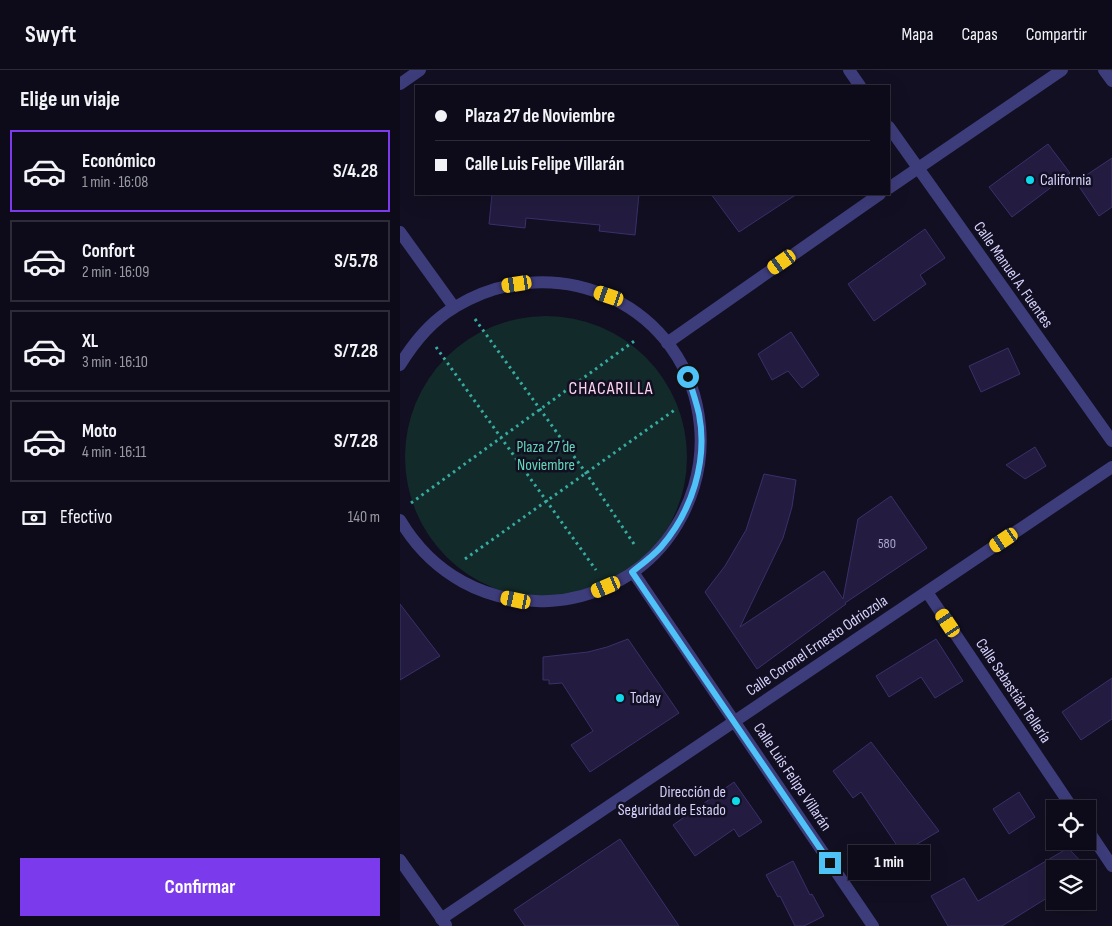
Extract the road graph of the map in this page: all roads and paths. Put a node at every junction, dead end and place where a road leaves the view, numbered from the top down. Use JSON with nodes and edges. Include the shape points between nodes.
{"nodes":[{"id":1,"x":420,"y":70,"type":"edge"},
{"id":2,"x":849,"y":70,"type":"edge"},
{"id":3,"x":1062,"y":70,"type":"edge"},
{"id":4,"x":1104,"y":70,"type":"edge"},
{"id":5,"x":1112,"y":81,"type":"edge"},
{"id":6,"x":400,"y":84,"type":"edge"},
{"id":7,"x":859,"y":85,"type":"edge"},
{"id":8,"x":890,"y":128,"type":"edge"},
{"id":9,"x":917,"y":168,"type":"junction"},
{"id":10,"x":890,"y":187,"type":"edge"},
{"id":11,"x":879,"y":195,"type":"edge"},
{"id":12,"x":400,"y":232,"type":"edge"},
{"id":13,"x":454,"y":307,"type":"junction"},
{"id":14,"x":474,"y":317,"type":"dead end"},
{"id":15,"x":653,"y":327,"type":"junction"},
{"id":16,"x":667,"y":343,"type":"junction"},
{"id":17,"x":436,"y":347,"type":"dead end"},
{"id":18,"x":400,"y":365,"type":"edge"},
{"id":19,"x":694,"y":396,"type":"junction"},
{"id":20,"x":541,"y":410,"type":"junction"},
{"id":21,"x":501,"y":437,"type":"junction"},
{"id":22,"x":1112,"y":442,"type":"edge"},
{"id":23,"x":1112,"y":467,"type":"edge"},
{"id":24,"x":586,"y":472,"type":"junction"},
{"id":25,"x":546,"y":500,"type":"junction"},
{"id":26,"x":408,"y":505,"type":"dead end"},
{"id":27,"x":400,"y":522,"type":"edge"},
{"id":28,"x":462,"y":560,"type":"dead end"},
{"id":29,"x":646,"y":562,"type":"junction"},
{"id":30,"x":596,"y":571,"type":"dead end"},
{"id":31,"x":632,"y":572,"type":"junction"},
{"id":32,"x":926,"y":592,"type":"junction"},
{"id":33,"x":735,"y":722,"type":"junction"},
{"id":34,"x":1067,"y":800,"type":"edge"},
{"id":35,"x":1096,"y":842,"type":"edge"},
{"id":36,"x":400,"y":860,"type":"edge"},
{"id":37,"x":1112,"y":866,"type":"edge"},
{"id":38,"x":444,"y":922,"type":"edge"},
{"id":39,"x":873,"y":926,"type":"edge"}],
"edges":[{"from":1,"to":6,"type":"street"},
{"from":2,"to":7,"type":"street"},
{"from":3,"to":9,"type":"street"},
{"from":4,"to":5,"type":"street"},
{"from":8,"to":9,"type":"street","name":"Calle Manuel A. Fuentes"},
{"from":9,"to":10,"type":"street"},
{"from":9,"to":22,"type":"street","name":"Calle Manuel A. Fuentes"},
{"from":11,"to":16,"type":"street"},
{"from":12,"to":13,"type":"street"},
{"from":13,"to":15,"type":"street","via":[[478,294],[504,286],[557,282],[609,296]]},
{"from":13,"to":18,"type":"street","via":[[423,333]]},
{"from":14,"to":20,"type":"path"},
{"from":15,"to":16,"type":"street"},
{"from":15,"to":20,"type":"path"},
{"from":16,"to":19,"type":"street","via":[[683,368]]},
{"from":17,"to":21,"type":"path"},
{"from":19,"to":24,"type":"path"},
{"from":19,"to":29,"type":"street","via":[[699,415],[701,456],[692,495],[673,531]]},
{"from":20,"to":21,"type":"path"},
{"from":20,"to":24,"type":"path"},
{"from":21,"to":25,"type":"path"},
{"from":21,"to":26,"type":"path"},
{"from":23,"to":32,"type":"street","name":"Calle Coronel Ernesto Odriozola"},
{"from":24,"to":25,"type":"path"},
{"from":24,"to":29,"type":"path"},
{"from":25,"to":28,"type":"path"},
{"from":25,"to":30,"type":"path"},
{"from":27,"to":31,"type":"street","via":[[442,568],[458,580],[496,596],[536,601],[577,597],[616,583]]},
{"from":29,"to":31,"type":"street"},
{"from":31,"to":33,"type":"street","name":"Calle Luis Felipe Villarán"},
{"from":32,"to":33,"type":"street","name":"Calle Coronel Ernesto Odriozola"},
{"from":32,"to":34,"type":"street","name":"Calle Sebastián Tellería"},
{"from":33,"to":38,"type":"street","name":"Calle Coronel Ernesto Odriozola"},
{"from":33,"to":39,"type":"street","name":"Calle Luis Felipe Villarán"},
{"from":35,"to":37,"type":"street"},
{"from":36,"to":38,"type":"street"}]}
